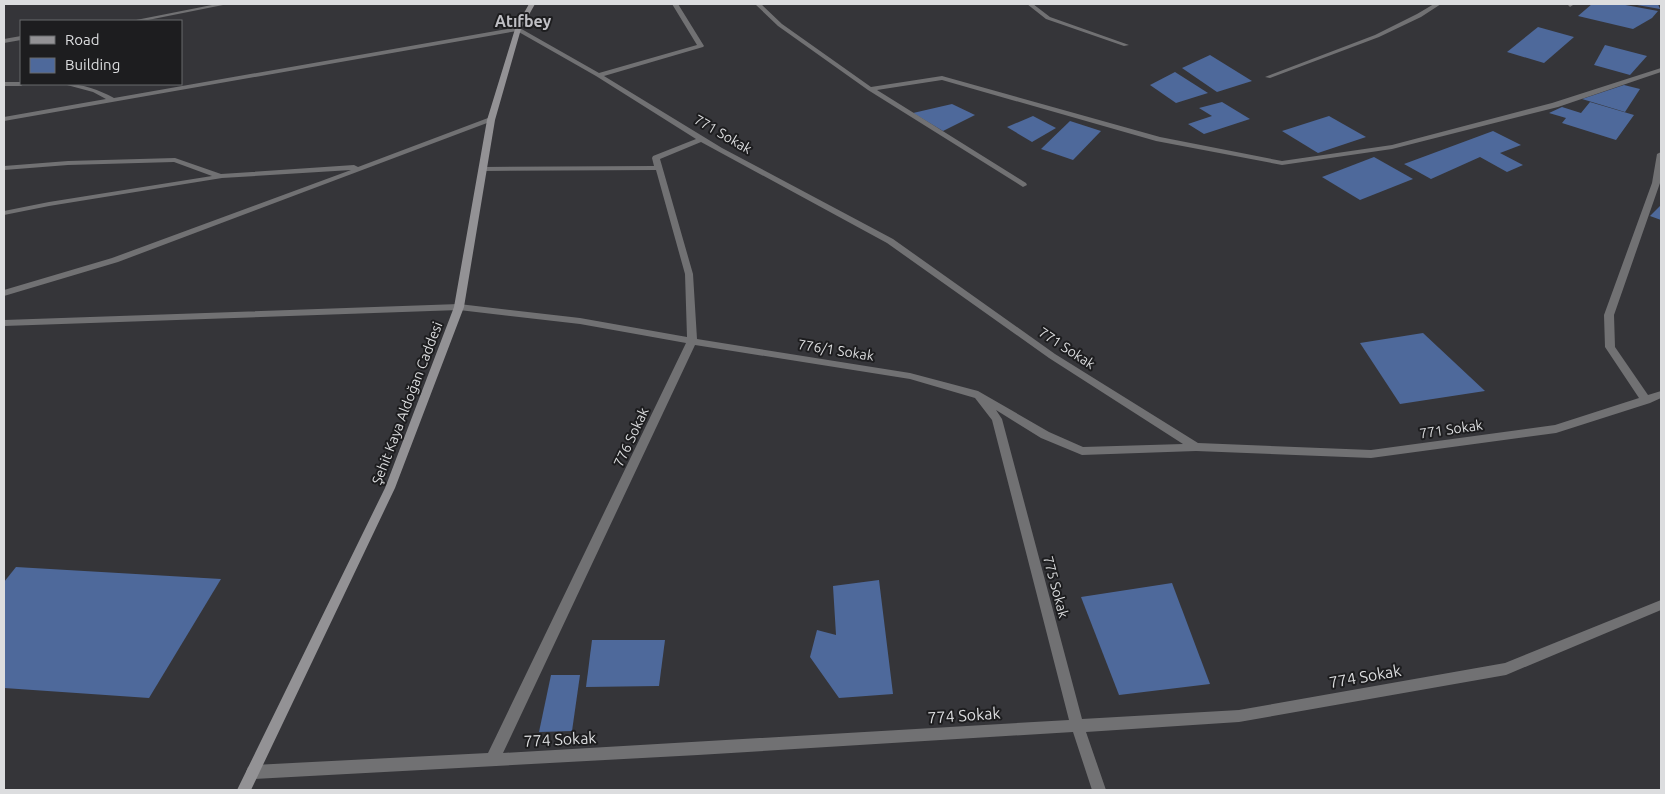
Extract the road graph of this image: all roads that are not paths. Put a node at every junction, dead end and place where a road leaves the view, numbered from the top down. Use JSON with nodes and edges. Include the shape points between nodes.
{"nodes":[{"id":1,"x":225,"y":4,"type":"edge"},
{"id":2,"x":532,"y":4,"type":"edge"},
{"id":3,"x":675,"y":4,"type":"edge"},
{"id":4,"x":758,"y":4,"type":"edge"},
{"id":5,"x":1030,"y":4,"type":"edge"},
{"id":6,"x":1438,"y":4,"type":"edge"},
{"id":7,"x":139,"y":20,"type":"edge"},
{"id":8,"x":518,"y":29,"type":"junction"},
{"id":9,"x":20,"y":38,"type":"edge"},
{"id":10,"x":4,"y":41,"type":"edge"},
{"id":11,"x":1126,"y":45,"type":"dead end"},
{"id":12,"x":1661,"y":70,"type":"edge"},
{"id":13,"x":598,"y":75,"type":"junction"},
{"id":14,"x":1268,"y":77,"type":"dead end"},
{"id":15,"x":4,"y":84,"type":"edge"},
{"id":16,"x":20,"y":84,"type":"edge"},
{"id":17,"x":73,"y":85,"type":"edge"},
{"id":18,"x":870,"y":89,"type":"junction"},
{"id":19,"x":114,"y":100,"type":"junction"},
{"id":20,"x":4,"y":118,"type":"edge"},
{"id":21,"x":491,"y":120,"type":"junction"},
{"id":22,"x":703,"y":139,"type":"junction"},
{"id":23,"x":1661,"y":154,"type":"edge"},
{"id":24,"x":367,"y":166,"type":"junction"},
{"id":25,"x":4,"y":168,"type":"edge"},
{"id":26,"x":659,"y":168,"type":"junction"},
{"id":27,"x":483,"y":169,"type":"junction"},
{"id":28,"x":220,"y":176,"type":"junction"},
{"id":29,"x":1023,"y":185,"type":"dead end"},
{"id":30,"x":4,"y":213,"type":"edge"},
{"id":31,"x":4,"y":293,"type":"edge"},
{"id":32,"x":459,"y":307,"type":"junction"},
{"id":33,"x":4,"y":324,"type":"edge"},
{"id":34,"x":692,"y":341,"type":"junction"},
{"id":35,"x":978,"y":394,"type":"junction"},
{"id":36,"x":1661,"y":394,"type":"edge"},
{"id":37,"x":1646,"y":400,"type":"junction"},
{"id":38,"x":1196,"y":447,"type":"junction"},
{"id":39,"x":1661,"y":605,"type":"edge"},
{"id":40,"x":1077,"y":725,"type":"junction"},
{"id":41,"x":492,"y":760,"type":"junction"},
{"id":42,"x":253,"y":772,"type":"junction"},
{"id":43,"x":244,"y":790,"type":"edge"},
{"id":44,"x":1099,"y":790,"type":"edge"}],
"edges":[{"from":1,"to":7,"type":"street"},
{"from":2,"to":8,"type":"street","name":"Şehit Kaya Aldoğan Caddesi"},
{"from":3,"to":13,"type":"street","via":[[701,46]]},
{"from":4,"to":18,"type":"street","via":[[780,25]]},
{"from":5,"to":11,"type":"street","via":[[1048,18]]},
{"from":6,"to":14,"type":"street","via":[[1379,34]]},
{"from":8,"to":13,"type":"street","name":"771 Sokak"},
{"from":8,"to":19,"type":"street"},
{"from":8,"to":21,"type":"street","name":"Şehit Kaya Aldoğan Caddesi"},
{"from":9,"to":10,"type":"street"},
{"from":12,"to":18,"type":"street","via":[[1555,105],[1392,147],[1282,163],[1159,139],[942,78]]},
{"from":13,"to":22,"type":"street","name":"771 Sokak"},
{"from":15,"to":16,"type":"street"},
{"from":17,"to":19,"type":"street"},
{"from":18,"to":29,"type":"street"},
{"from":19,"to":20,"type":"street"},
{"from":21,"to":24,"type":"street"},
{"from":21,"to":27,"type":"street","name":"Şehit Kaya Aldoğan Caddesi"},
{"from":22,"to":26,"type":"street","via":[[656,158]]},
{"from":22,"to":38,"type":"street","name":"771 Sokak","via":[[890,241],[1052,356]]},
{"from":23,"to":37,"type":"street","via":[[1656,184],[1610,315],[1610,347]]},
{"from":24,"to":28,"type":"street"},
{"from":24,"to":31,"type":"street","via":[[115,260]]},
{"from":25,"to":28,"type":"street","via":[[175,160]]},
{"from":26,"to":27,"type":"street"},
{"from":26,"to":34,"type":"street","name":"776 Sokak","via":[[689,274]]},
{"from":27,"to":32,"type":"street","name":"Şehit Kaya Aldoğan Caddesi"},
{"from":28,"to":30,"type":"street"},
{"from":32,"to":33,"type":"street","name":"776/1 Sokak"},
{"from":32,"to":34,"type":"street","name":"776/1 Sokak","via":[[580,321]]},
{"from":32,"to":42,"type":"street","name":"Şehit Kaya Aldoğan Caddesi","via":[[390,488]]},
{"from":34,"to":35,"type":"street","name":"776/1 Sokak","via":[[910,376]]},
{"from":34,"to":41,"type":"street","name":"776 Sokak"},
{"from":35,"to":38,"type":"street","name":"776/1 Sokak","via":[[1045,434],[1082,451]]},
{"from":35,"to":40,"type":"street","name":"775 Sokak","via":[[996,419]]},
{"from":36,"to":37,"type":"street","name":"771 Sokak"},
{"from":37,"to":38,"type":"street","name":"771 Sokak","via":[[1556,429],[1371,454]]},
{"from":39,"to":40,"type":"street","name":"774 Sokak","via":[[1506,669],[1239,716]]},
{"from":40,"to":41,"type":"street","name":"774 Sokak"},
{"from":40,"to":44,"type":"street","name":"775 Sokak"},
{"from":41,"to":42,"type":"street","name":"774 Sokak"},
{"from":42,"to":43,"type":"street","name":"Şehit Kaya Aldoğan Caddesi"}]}
